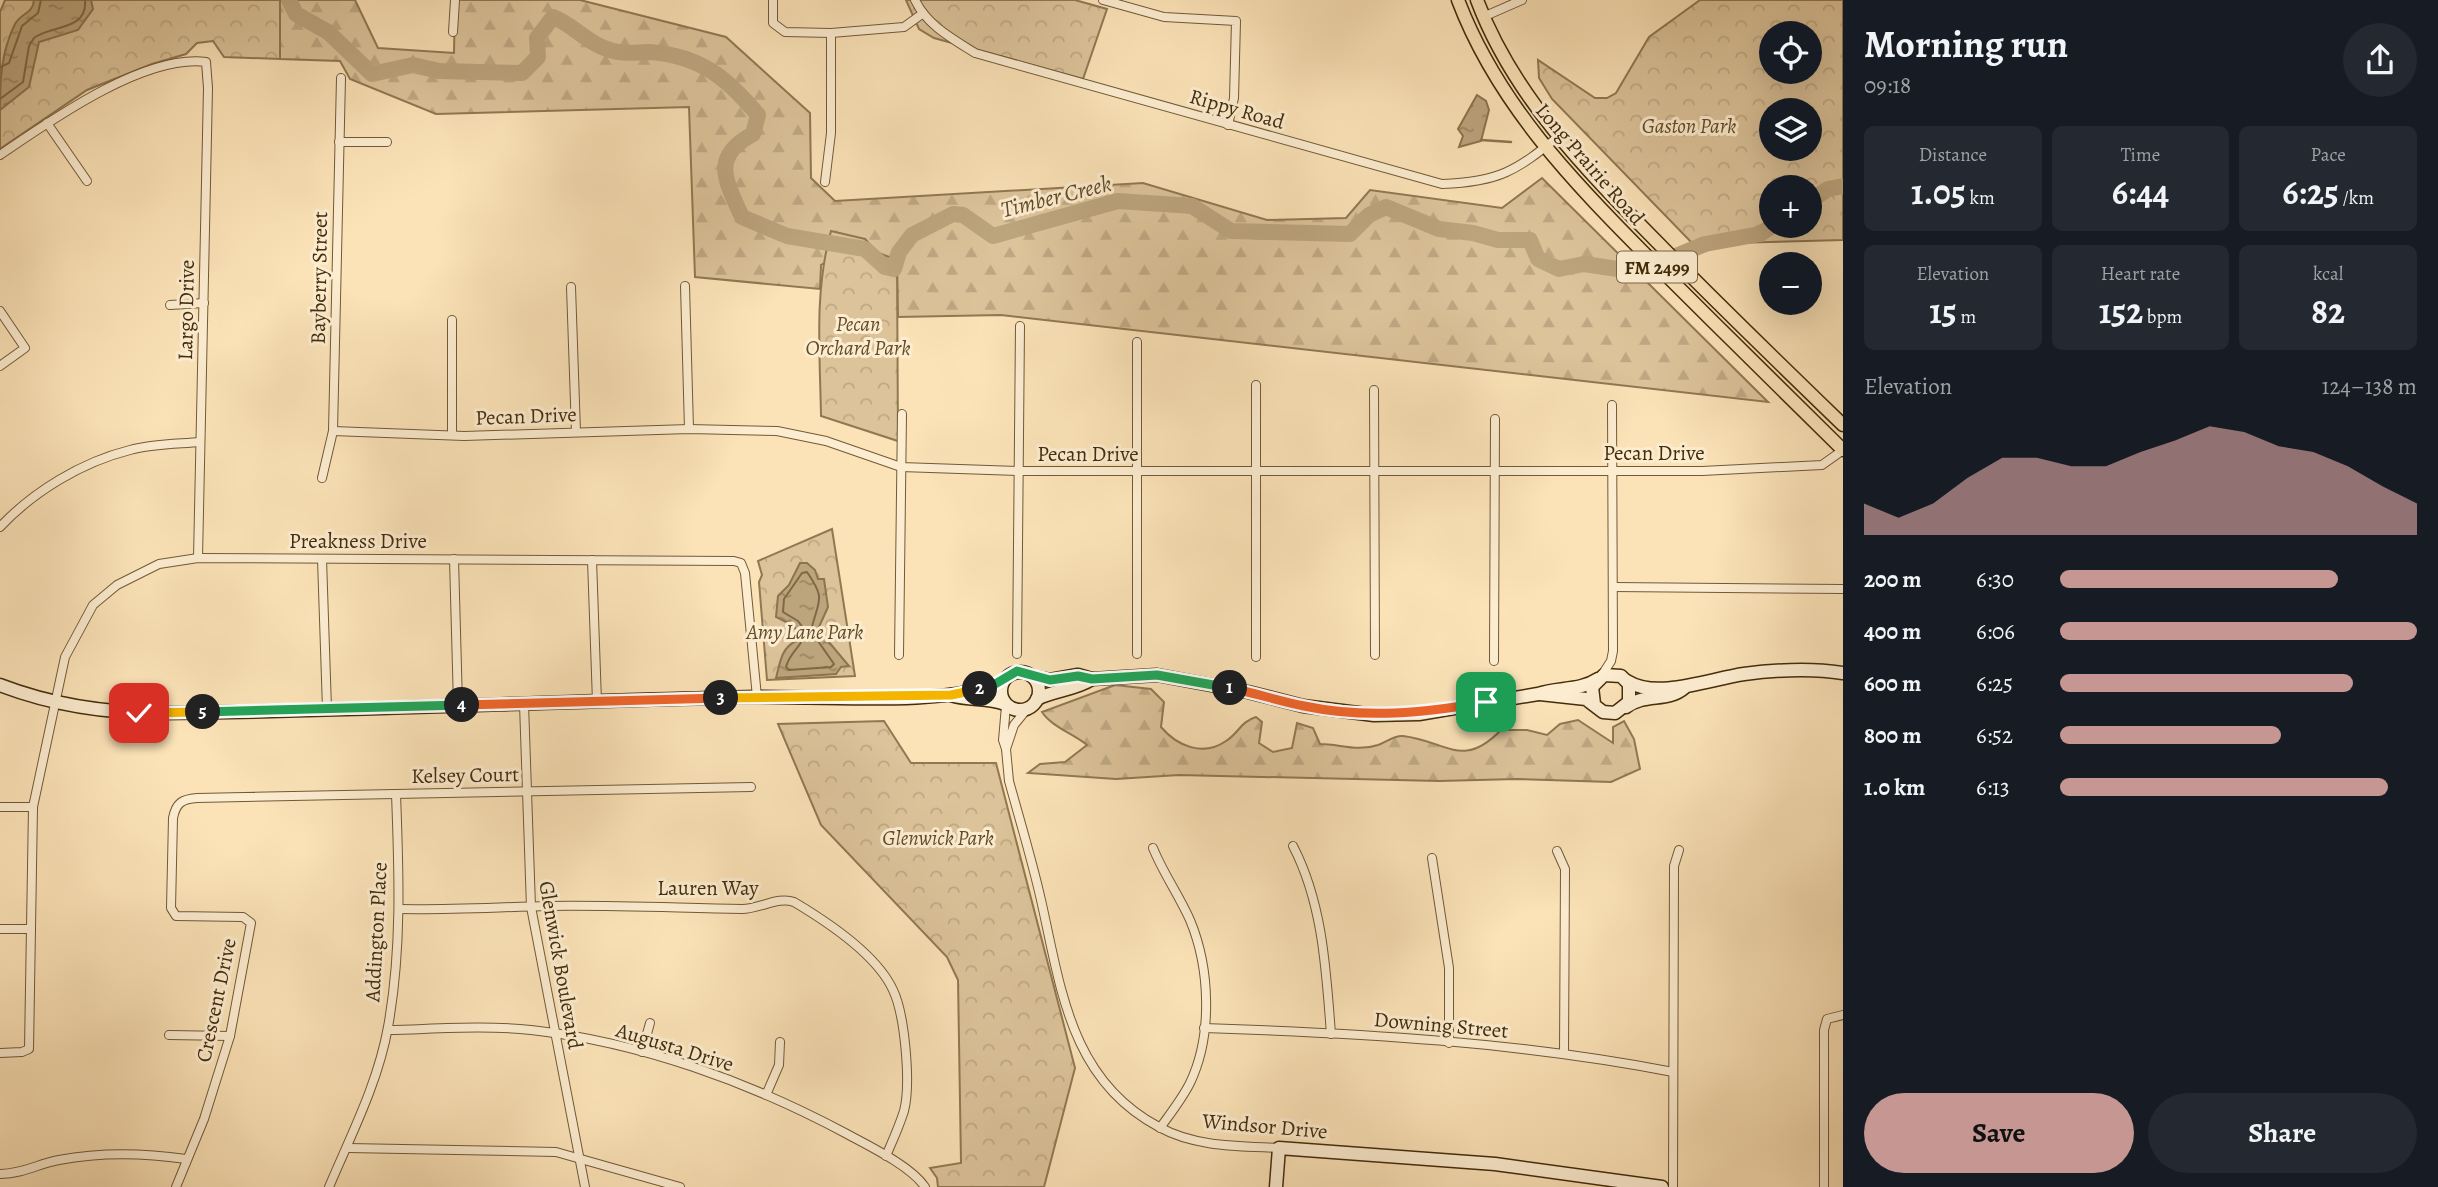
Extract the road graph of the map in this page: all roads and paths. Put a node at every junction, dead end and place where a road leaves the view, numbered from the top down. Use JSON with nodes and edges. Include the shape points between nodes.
{"nodes":[{"id":1,"x":454,"y":0,"type":"edge"},
{"id":2,"x":773,"y":0,"type":"edge"},
{"id":3,"x":915,"y":0,"type":"edge"},
{"id":4,"x":1103,"y":0,"type":"edge"},
{"id":5,"x":1458,"y":0,"type":"edge"},
{"id":6,"x":1477,"y":0,"type":"edge"},
{"id":7,"x":1522,"y":0,"type":"edge"},
{"id":8,"x":922,"y":14,"type":"junction"},
{"id":9,"x":1483,"y":17,"type":"junction"},
{"id":10,"x":453,"y":32,"type":"dead end"},
{"id":11,"x":831,"y":33,"type":"junction"},
{"id":12,"x":341,"y":78,"type":"dead end"},
{"id":13,"x":47,"y":123,"type":"junction"},
{"id":14,"x":1227,"y":125,"type":"junction"},
{"id":15,"x":1559,"y":136,"type":"junction"},
{"id":16,"x":339,"y":142,"type":"junction"},
{"id":17,"x":387,"y":142,"type":"dead end"},
{"id":18,"x":1545,"y":146,"type":"junction"},
{"id":19,"x":0,"y":155,"type":"edge"},
{"id":20,"x":88,"y":181,"type":"dead end"},
{"id":21,"x":825,"y":182,"type":"dead end"},
{"id":22,"x":685,"y":286,"type":"dead end"},
{"id":23,"x":571,"y":287,"type":"dead end"},
{"id":24,"x":204,"y":303,"type":"junction"},
{"id":25,"x":170,"y":305,"type":"dead end"},
{"id":26,"x":0,"y":311,"type":"edge"},
{"id":27,"x":452,"y":320,"type":"dead end"},
{"id":28,"x":1020,"y":326,"type":"dead end"},
{"id":29,"x":1137,"y":342,"type":"dead end"},
{"id":30,"x":0,"y":366,"type":"edge"},
{"id":31,"x":1256,"y":385,"type":"dead end"},
{"id":32,"x":1374,"y":390,"type":"dead end"},
{"id":33,"x":1612,"y":405,"type":"dead end"},
{"id":34,"x":902,"y":414,"type":"dead end"},
{"id":35,"x":1494,"y":419,"type":"dead end"},
{"id":36,"x":1843,"y":425,"type":"edge"},
{"id":37,"x":688,"y":429,"type":"junction"},
{"id":38,"x":333,"y":432,"type":"junction"},
{"id":39,"x":576,"y":432,"type":"junction"},
{"id":40,"x":452,"y":435,"type":"junction"},
{"id":41,"x":201,"y":442,"type":"junction"},
{"id":42,"x":1843,"y":450,"type":"edge"},
{"id":43,"x":901,"y":467,"type":"junction"},
{"id":44,"x":1256,"y":470,"type":"junction"},
{"id":45,"x":1374,"y":470,"type":"junction"},
{"id":46,"x":1018,"y":471,"type":"junction"},
{"id":47,"x":1137,"y":471,"type":"junction"},
{"id":48,"x":1494,"y":471,"type":"junction"},
{"id":49,"x":1613,"y":471,"type":"junction"},
{"id":50,"x":323,"y":478,"type":"dead end"},
{"id":51,"x":0,"y":527,"type":"edge"},
{"id":52,"x":198,"y":558,"type":"junction"},
{"id":53,"x":323,"y":559,"type":"junction"},
{"id":54,"x":454,"y":559,"type":"junction"},
{"id":55,"x":592,"y":560,"type":"junction"},
{"id":56,"x":1613,"y":587,"type":"junction"},
{"id":57,"x":1843,"y":589,"type":"edge"},
{"id":58,"x":1613,"y":651,"type":"junction"},
{"id":59,"x":1017,"y":654,"type":"dead end"},
{"id":60,"x":1137,"y":654,"type":"dead end"},
{"id":61,"x":899,"y":655,"type":"dead end"},
{"id":62,"x":1375,"y":655,"type":"dead end"},
{"id":63,"x":1256,"y":657,"type":"dead end"},
{"id":64,"x":1494,"y":661,"type":"dead end"},
{"id":65,"x":1843,"y":673,"type":"edge"},
{"id":66,"x":1033,"y":677,"type":"junction"},
{"id":67,"x":1598,"y":678,"type":"junction"},
{"id":68,"x":1092,"y":679,"type":"junction"},
{"id":69,"x":1626,"y":680,"type":"junction"},
{"id":70,"x":1003,"y":681,"type":"junction"},
{"id":71,"x":0,"y":685,"type":"edge"},
{"id":72,"x":1684,"y":688,"type":"junction"},
{"id":73,"x":1538,"y":694,"type":"junction"},
{"id":74,"x":951,"y":695,"type":"junction"},
{"id":75,"x":757,"y":697,"type":"junction"},
{"id":76,"x":1037,"y":699,"type":"junction"},
{"id":77,"x":53,"y":702,"type":"junction"},
{"id":78,"x":597,"y":702,"type":"junction"},
{"id":79,"x":524,"y":704,"type":"junction"},
{"id":80,"x":1594,"y":704,"type":"junction"},
{"id":81,"x":458,"y":705,"type":"junction"},
{"id":82,"x":1006,"y":705,"type":"junction"},
{"id":83,"x":1626,"y":707,"type":"junction"},
{"id":84,"x":327,"y":709,"type":"junction"},
{"id":85,"x":1027,"y":709,"type":"junction"},
{"id":86,"x":1006,"y":749,"type":"junction"},
{"id":87,"x":751,"y":787,"type":"dead end"},
{"id":88,"x":526,"y":791,"type":"junction"},
{"id":89,"x":396,"y":794,"type":"junction"},
{"id":90,"x":180,"y":802,"type":"joint"},
{"id":91,"x":0,"y":807,"type":"edge"},
{"id":92,"x":33,"y":807,"type":"junction"},
{"id":93,"x":1293,"y":846,"type":"dead end"},
{"id":94,"x":1153,"y":848,"type":"dead end"},
{"id":95,"x":1679,"y":850,"type":"dead end"},
{"id":96,"x":1557,"y":851,"type":"dead end"},
{"id":97,"x":1432,"y":858,"type":"dead end"},
{"id":98,"x":531,"y":907,"type":"junction"},
{"id":99,"x":399,"y":909,"type":"junction"},
{"id":100,"x":0,"y":929,"type":"edge"},
{"id":101,"x":31,"y":929,"type":"junction"},
{"id":102,"x":1843,"y":1015,"type":"edge"},
{"id":103,"x":650,"y":1023,"type":"dead end"},
{"id":104,"x":1203,"y":1028,"type":"junction"},
{"id":105,"x":388,"y":1030,"type":"junction"},
{"id":106,"x":554,"y":1033,"type":"junction"},
{"id":107,"x":1331,"y":1034,"type":"junction"},
{"id":108,"x":169,"y":1035,"type":"dead end"},
{"id":109,"x":230,"y":1036,"type":"junction"},
{"id":110,"x":780,"y":1042,"type":"dead end"},
{"id":111,"x":1449,"y":1043,"type":"junction"},
{"id":112,"x":642,"y":1052,"type":"junction"},
{"id":113,"x":0,"y":1053,"type":"edge"},
{"id":114,"x":1564,"y":1053,"type":"junction"},
{"id":115,"x":1673,"y":1072,"type":"junction"},
{"id":116,"x":766,"y":1095,"type":"junction"},
{"id":117,"x":1160,"y":1128,"type":"junction"},
{"id":118,"x":348,"y":1148,"type":"junction"},
{"id":119,"x":1279,"y":1149,"type":"junction"},
{"id":120,"x":580,"y":1156,"type":"junction"},
{"id":121,"x":886,"y":1156,"type":"junction"},
{"id":122,"x":186,"y":1159,"type":"junction"},
{"id":123,"x":0,"y":1174,"type":"edge"},
{"id":124,"x":176,"y":1187,"type":"edge"},
{"id":125,"x":329,"y":1187,"type":"edge"},
{"id":126,"x":585,"y":1187,"type":"edge"},
{"id":127,"x":680,"y":1187,"type":"edge"},
{"id":128,"x":925,"y":1187,"type":"edge"},
{"id":129,"x":1276,"y":1187,"type":"edge"},
{"id":130,"x":1662,"y":1187,"type":"edge"},
{"id":131,"x":1673,"y":1187,"type":"edge"},
{"id":132,"x":1824,"y":1187,"type":"edge"}],
"edges":[{"from":1,"to":10,"type":"street"},
{"from":2,"to":11,"type":"street","via":[[773,23],[785,32]]},
{"from":3,"to":8,"type":"street","name":"Rippy Road"},
{"from":4,"to":14,"type":"street","via":[[1164,17],[1236,21],[1234,98]]},
{"from":5,"to":18,"type":"main road","name":"Long Prairie Road","number":"FM 2499","via":[[1471,35],[1506,96]]},
{"from":6,"to":9,"type":"main road","name":"Long Prairie Road","number":"FM 2499"},
{"from":7,"to":9,"type":"street"},
{"from":8,"to":11,"type":"street","via":[[904,27]]},
{"from":8,"to":14,"type":"street","name":"Rippy Road","via":[[975,52]]},
{"from":9,"to":15,"type":"main road","name":"Long Prairie Road","number":"FM 2499","via":[[1520,86]]},
{"from":11,"to":21,"type":"street","via":[[831,133]]},
{"from":12,"to":16,"type":"street","name":"Bayberry Street"},
{"from":13,"to":19,"type":"street"},
{"from":13,"to":20,"type":"street"},
{"from":13,"to":24,"type":"street","name":"Largo Drive","via":[[99,91],[173,64],[206,62]]},
{"from":14,"to":18,"type":"street","name":"Rippy Road","via":[[1442,184],[1495,177],[1521,167]]},
{"from":15,"to":18,"type":"street","name":"Rippy Road"},
{"from":15,"to":36,"type":"main road","name":"Long Prairie Road","number":"FM 2499","via":[[1613,199]]},
{"from":16,"to":17,"type":"street"},
{"from":16,"to":38,"type":"street","name":"Bayberry Street"},
{"from":18,"to":42,"type":"main road","name":"Long Prairie Road","number":"FM 2499","via":[[1600,210]]},
{"from":22,"to":37,"type":"street"},
{"from":23,"to":39,"type":"street"},
{"from":24,"to":25,"type":"street"},
{"from":24,"to":41,"type":"street","name":"Largo Drive"},
{"from":26,"to":30,"type":"street","via":[[25,348]]},
{"from":27,"to":40,"type":"street"},
{"from":28,"to":46,"type":"street"},
{"from":29,"to":47,"type":"street"},
{"from":31,"to":44,"type":"street"},
{"from":32,"to":45,"type":"street"},
{"from":33,"to":49,"type":"street"},
{"from":34,"to":43,"type":"street"},
{"from":35,"to":48,"type":"street"},
{"from":37,"to":39,"type":"street","name":"Pecan Drive"},
{"from":37,"to":43,"type":"street","name":"Pecan Drive","via":[[786,432]]},
{"from":38,"to":40,"type":"street","name":"Pecan Drive"},
{"from":38,"to":50,"type":"street","name":"Bayberry Street"},
{"from":39,"to":40,"type":"street","name":"Pecan Drive"},
{"from":41,"to":51,"type":"street","via":[[132,449],[97,460],[33,498]]},
{"from":41,"to":52,"type":"street","name":"Largo Drive"},
{"from":42,"to":49,"type":"street","name":"Pecan Drive","via":[[1822,465],[1794,468]]},
{"from":43,"to":46,"type":"street","name":"Pecan Drive"},
{"from":43,"to":61,"type":"street"},
{"from":44,"to":45,"type":"street","name":"Pecan Drive"},
{"from":44,"to":47,"type":"street","name":"Pecan Drive"},
{"from":44,"to":63,"type":"street"},
{"from":45,"to":48,"type":"street","name":"Pecan Drive"},
{"from":45,"to":62,"type":"street"},
{"from":46,"to":47,"type":"street","name":"Pecan Drive"},
{"from":46,"to":59,"type":"street"},
{"from":47,"to":60,"type":"street"},
{"from":48,"to":49,"type":"street","name":"Pecan Drive"},
{"from":48,"to":64,"type":"street"},
{"from":49,"to":56,"type":"street"},
{"from":52,"to":53,"type":"street","name":"Preakness Drive"},
{"from":52,"to":77,"type":"street","name":"Preakness Drive","via":[[139,572],[93,605],[65,657]]},
{"from":53,"to":54,"type":"street","name":"Preakness Drive"},
{"from":53,"to":84,"type":"street"},
{"from":54,"to":55,"type":"street","name":"Preakness Drive"},
{"from":54,"to":81,"type":"street"},
{"from":55,"to":75,"type":"street","name":"Preakness Drive","via":[[741,563]]},
{"from":55,"to":78,"type":"street"},
{"from":56,"to":57,"type":"street"},
{"from":56,"to":58,"type":"street"},
{"from":58,"to":67,"type":"street"},
{"from":58,"to":69,"type":"street"},
{"from":65,"to":72,"type":"street","via":[[1746,674]]},
{"from":66,"to":68,"type":"street"},
{"from":66,"to":70,"type":"street","via":[[1017,671]]},
{"from":66,"to":76,"type":"street","via":[[1039,690]]},
{"from":67,"to":69,"type":"street","via":[[1610,674]]},
{"from":67,"to":73,"type":"street","via":[[1583,687]]},
{"from":67,"to":80,"type":"street","via":[[1591,692]]},
{"from":68,"to":73,"type":"street","via":[[1157,675],[1304,706],[1374,715],[1419,714]]},
{"from":68,"to":76,"type":"street"},
{"from":69,"to":72,"type":"street","via":[[1646,688]]},
{"from":69,"to":83,"type":"street","via":[[1631,696]]},
{"from":70,"to":74,"type":"street"},
{"from":70,"to":82,"type":"street","via":[[1000,690]]},
{"from":71,"to":77,"type":"street"},
{"from":72,"to":83,"type":"street","via":[[1676,695],[1642,698]]},
{"from":73,"to":80,"type":"street","via":[[1586,699]]},
{"from":74,"to":75,"type":"street"},
{"from":74,"to":82,"type":"street","via":[[967,701],[994,699]]},
{"from":75,"to":78,"type":"street"},
{"from":76,"to":85,"type":"street"},
{"from":77,"to":84,"type":"street","via":[[139,713]]},
{"from":77,"to":92,"type":"street","name":"Preakness Drive"},
{"from":78,"to":79,"type":"street"},
{"from":79,"to":81,"type":"street"},
{"from":79,"to":88,"type":"street","name":"Glenwick Boulevard"},
{"from":80,"to":83,"type":"street","via":[[1609,713]]},
{"from":81,"to":84,"type":"street"},
{"from":82,"to":85,"type":"street"},
{"from":82,"to":86,"type":"street","name":"Windsor Drive"},
{"from":85,"to":86,"type":"street","via":[[1014,725]]},
{"from":86,"to":117,"type":"street","name":"Windsor Drive","via":[[1009,781],[1077,1041],[1091,1066],[1120,1099]]},
{"from":87,"to":88,"type":"street","name":"Kelsey Court"},
{"from":88,"to":89,"type":"street","name":"Kelsey Court"},
{"from":88,"to":98,"type":"street","name":"Glenwick Boulevard"},
{"from":89,"to":90,"type":"street","name":"Kelsey Court"},
{"from":89,"to":99,"type":"street","name":"Addington Place"},
{"from":90,"to":109,"type":"street","name":"Crescent Drive","via":[[173,818],[171,908],[176,916],[243,917],[251,923]]},
{"from":91,"to":92,"type":"street"},
{"from":92,"to":101,"type":"street","name":"Preakness Drive"},
{"from":93,"to":107,"type":"street","via":[[1323,938]]},
{"from":94,"to":104,"type":"street","via":[[1191,922],[1201,958],[1206,1006]]},
{"from":95,"to":115,"type":"street","via":[[1674,866]]},
{"from":96,"to":114,"type":"street","via":[[1565,869]]},
{"from":97,"to":111,"type":"street","via":[[1449,968]]},
{"from":98,"to":99,"type":"street","name":"Lauren Way"},
{"from":98,"to":106,"type":"street","name":"Glenwick Boulevard"},
{"from":98,"to":121,"type":"street","name":"Lauren Way","via":[[757,909],[785,899],[840,932],[888,982],[904,1024],[904,1110]]},
{"from":99,"to":105,"type":"street","name":"Addington Place"},
{"from":100,"to":101,"type":"street"},
{"from":101,"to":113,"type":"street","name":"Preakness Drive","via":[[29,1049]]},
{"from":102,"to":132,"type":"street","via":[[1826,1019],[1824,1030]]},
{"from":103,"to":112,"type":"street"},
{"from":104,"to":107,"type":"street","name":"Downing Street"},
{"from":104,"to":117,"type":"street","via":[[1190,1083]]},
{"from":105,"to":106,"type":"street","name":"Augusta Drive","via":[[472,1028]]},
{"from":105,"to":118,"type":"street","name":"Addington Place"},
{"from":106,"to":112,"type":"street","name":"Augusta Drive"},
{"from":106,"to":120,"type":"street","name":"Glenwick Boulevard"},
{"from":107,"to":111,"type":"street","name":"Downing Street"},
{"from":108,"to":109,"type":"street"},
{"from":109,"to":122,"type":"street","name":"Crescent Drive"},
{"from":110,"to":116,"type":"street","via":[[779,1065]]},
{"from":111,"to":114,"type":"street","name":"Downing Street"},
{"from":112,"to":116,"type":"street","name":"Augusta Drive"},
{"from":114,"to":115,"type":"street","name":"Downing Street"},
{"from":115,"to":131,"type":"street"},
{"from":116,"to":121,"type":"street","name":"Augusta Drive"},
{"from":117,"to":119,"type":"street","name":"Windsor Drive","via":[[1206,1143]]},
{"from":118,"to":120,"type":"street","via":[[473,1148]]},
{"from":118,"to":125,"type":"street","name":"Addington Place"},
{"from":119,"to":129,"type":"street"},
{"from":119,"to":130,"type":"street","name":"Windsor Drive","via":[[1495,1164]]},
{"from":120,"to":126,"type":"street","name":"Glenwick Boulevard"},
{"from":120,"to":127,"type":"street"},
{"from":121,"to":128,"type":"street","name":"Augusta Drive"},
{"from":122,"to":123,"type":"street","via":[[133,1154],[86,1157]]},
{"from":122,"to":124,"type":"street","name":"Crescent Drive"}]}
